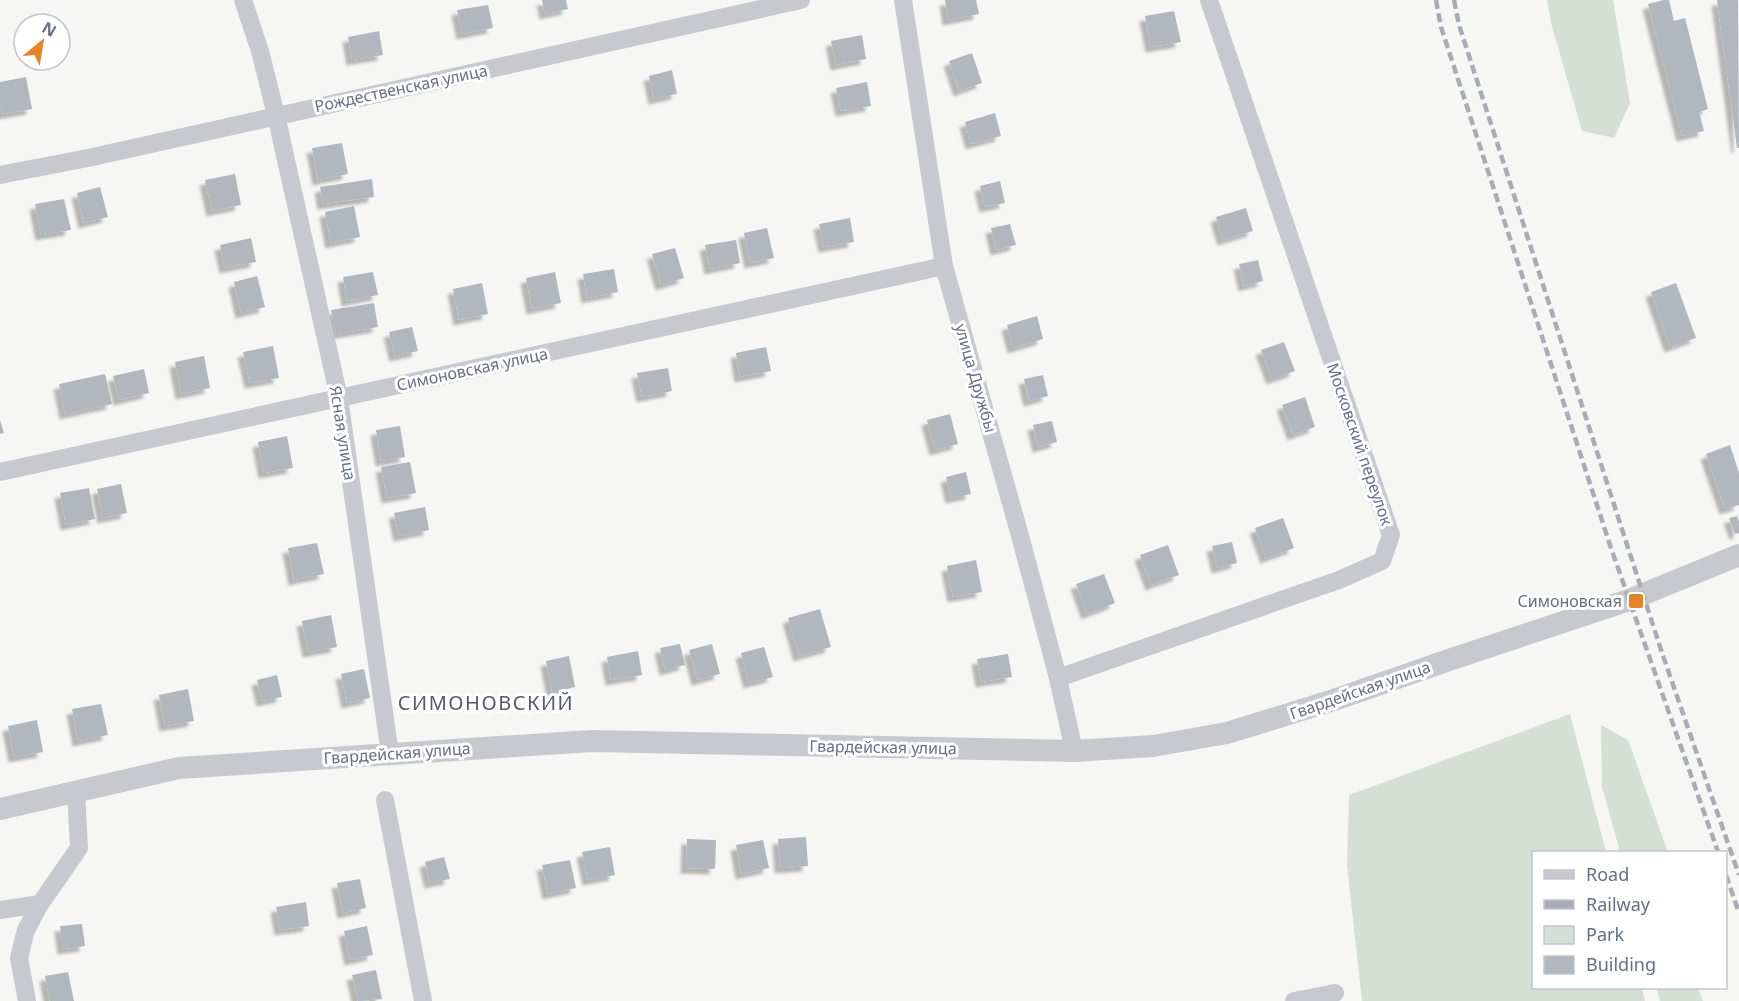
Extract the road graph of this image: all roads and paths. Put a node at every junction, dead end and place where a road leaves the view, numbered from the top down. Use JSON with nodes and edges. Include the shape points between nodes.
{"nodes":[{"id":1,"x":243,"y":0,"type":"edge"},
{"id":2,"x":801,"y":0,"type":"edge"},
{"id":3,"x":903,"y":0,"type":"edge"},
{"id":4,"x":1209,"y":0,"type":"edge"},
{"id":5,"x":276,"y":115,"type":"junction"},
{"id":6,"x":0,"y":175,"type":"edge"},
{"id":7,"x":944,"y":266,"type":"junction"},
{"id":8,"x":339,"y":398,"type":"junction"},
{"id":9,"x":0,"y":472,"type":"edge"},
{"id":10,"x":1739,"y":555,"type":"edge"},
{"id":11,"x":1058,"y":678,"type":"junction"},
{"id":12,"x":1074,"y":752,"type":"junction"},
{"id":13,"x":390,"y":754,"type":"junction"},
{"id":14,"x":76,"y":791,"type":"junction"},
{"id":15,"x":385,"y":800,"type":"dead end"},
{"id":16,"x":0,"y":809,"type":"edge"},
{"id":17,"x":40,"y":904,"type":"junction"},
{"id":18,"x":0,"y":910,"type":"edge"},
{"id":19,"x":1335,"y":993,"type":"dead end"},
{"id":20,"x":27,"y":1001,"type":"edge"},
{"id":21,"x":423,"y":1001,"type":"edge"},
{"id":22,"x":1294,"y":1001,"type":"edge"}],
"edges":[{"from":1,"to":5,"type":"street","name":"Ясная улица"},
{"from":2,"to":5,"type":"street","name":"Рождественская улица"},
{"from":3,"to":7,"type":"street","name":"улица Дружбы"},
{"from":4,"to":11,"type":"street","name":"Московский переулок","via":[[1391,535],[1383,561],[1339,580]]},
{"from":5,"to":6,"type":"street","name":"Рождественская улица"},
{"from":5,"to":8,"type":"street","name":"Ясная улица"},
{"from":7,"to":8,"type":"street","name":"Симоновская улица"},
{"from":7,"to":11,"type":"street","name":"улица Дружбы"},
{"from":8,"to":9,"type":"street","name":"Симоновская улица"},
{"from":8,"to":13,"type":"street","name":"Ясная улица"},
{"from":10,"to":12,"type":"street","name":"Гвардейская улица","via":[[1629,600],[1227,733],[1153,746]]},
{"from":11,"to":12,"type":"street","name":"улица Дружбы"},
{"from":12,"to":13,"type":"street","name":"Гвардейская улица","via":[[592,741]]},
{"from":13,"to":14,"type":"street","name":"Гвардейская улица","via":[[179,768]]},
{"from":14,"to":16,"type":"street","name":"Гвардейская улица"},
{"from":14,"to":17,"type":"street","via":[[79,848]]},
{"from":15,"to":21,"type":"street"},
{"from":17,"to":18,"type":"street"},
{"from":17,"to":20,"type":"street","via":[[26,930],[19,958]]},
{"from":19,"to":22,"type":"street"}]}
